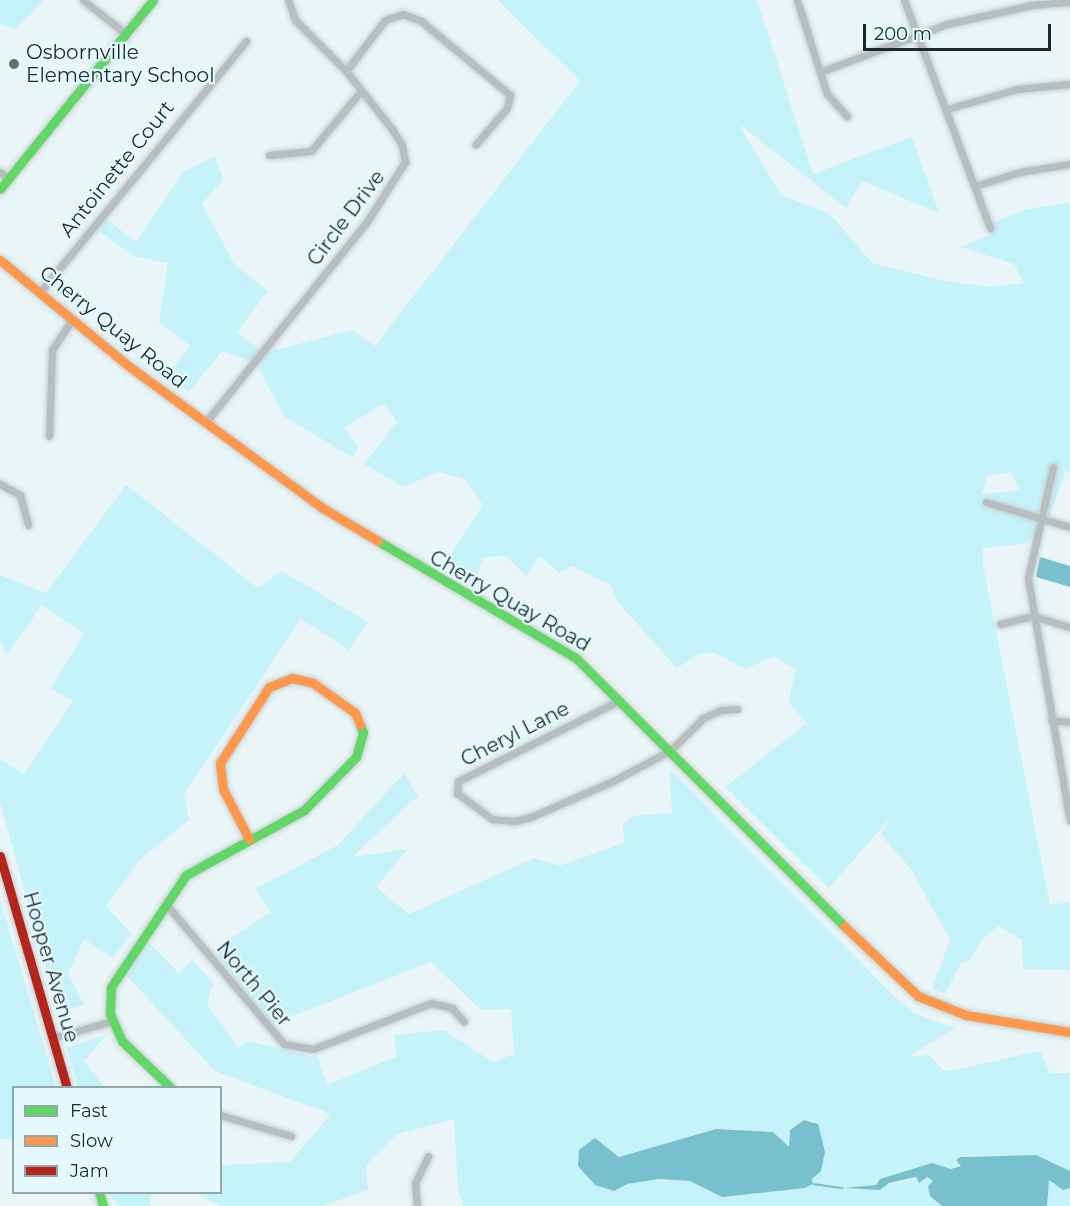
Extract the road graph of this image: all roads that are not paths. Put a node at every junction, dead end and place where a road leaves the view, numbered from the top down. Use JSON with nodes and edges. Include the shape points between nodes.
{"nodes":[{"id":1,"x":83,"y":0,"type":"edge"},
{"id":2,"x":153,"y":0,"type":"edge"},
{"id":3,"x":288,"y":0,"type":"edge"},
{"id":4,"x":797,"y":0,"type":"edge"},
{"id":5,"x":904,"y":0,"type":"edge"},
{"id":6,"x":1070,"y":2,"type":"edge"},
{"id":7,"x":126,"y":34,"type":"junction"},
{"id":8,"x":918,"y":35,"type":"junction"},
{"id":9,"x":246,"y":41,"type":"dead end"},
{"id":10,"x":346,"y":70,"type":"junction"},
{"id":11,"x":820,"y":72,"type":"junction"},
{"id":12,"x":1070,"y":84,"type":"edge"},
{"id":13,"x":361,"y":91,"type":"junction"},
{"id":14,"x":947,"y":109,"type":"junction"},
{"id":15,"x":847,"y":116,"type":"dead end"},
{"id":16,"x":476,"y":144,"type":"dead end"},
{"id":17,"x":269,"y":155,"type":"dead end"},
{"id":18,"x":1070,"y":164,"type":"edge"},
{"id":19,"x":0,"y":172,"type":"edge"},
{"id":20,"x":8,"y":179,"type":"junction"},
{"id":21,"x":975,"y":186,"type":"junction"},
{"id":22,"x":0,"y":189,"type":"edge"},
{"id":23,"x":990,"y":228,"type":"dead end"},
{"id":24,"x":0,"y":260,"type":"edge"},
{"id":25,"x":40,"y":292,"type":"junction"},
{"id":26,"x":72,"y":319,"type":"junction"},
{"id":27,"x":205,"y":423,"type":"junction"},
{"id":28,"x":49,"y":436,"type":"dead end"},
{"id":29,"x":1053,"y":467,"type":"dead end"},
{"id":30,"x":0,"y":484,"type":"edge"},
{"id":31,"x":986,"y":501,"type":"dead end"},
{"id":32,"x":1041,"y":518,"type":"junction"},
{"id":33,"x":28,"y":525,"type":"dead end"},
{"id":34,"x":1070,"y":527,"type":"edge"},
{"id":35,"x":1033,"y":616,"type":"junction"},
{"id":36,"x":1000,"y":624,"type":"dead end"},
{"id":37,"x":1070,"y":627,"type":"edge"},
{"id":38,"x":621,"y":700,"type":"junction"},
{"id":39,"x":737,"y":709,"type":"dead end"},
{"id":40,"x":1051,"y":720,"type":"junction"},
{"id":41,"x":1070,"y":722,"type":"edge"},
{"id":42,"x":671,"y":750,"type":"junction"},
{"id":43,"x":1068,"y":802,"type":"edge"},
{"id":44,"x":1070,"y":820,"type":"edge"},
{"id":45,"x":249,"y":839,"type":"junction"},
{"id":46,"x":0,"y":856,"type":"edge"},
{"id":47,"x":166,"y":904,"type":"junction"},
{"id":48,"x":113,"y":1021,"type":"junction"},
{"id":49,"x":464,"y":1022,"type":"dead end"},
{"id":50,"x":1070,"y":1032,"type":"edge"},
{"id":51,"x":52,"y":1038,"type":"junction"},
{"id":52,"x":66,"y":1086,"type":"edge"},
{"id":53,"x":169,"y":1086,"type":"edge"},
{"id":54,"x":222,"y":1116,"type":"edge"},
{"id":55,"x":291,"y":1136,"type":"dead end"},
{"id":56,"x":428,"y":1155,"type":"dead end"},
{"id":57,"x":417,"y":1206,"type":"edge"}],
"edges":[{"from":1,"to":7,"type":"street"},
{"from":2,"to":7,"type":"street"},
{"from":3,"to":10,"type":"street","name":"Circle Drive","via":[[295,20]]},
{"from":4,"to":11,"type":"street"},
{"from":5,"to":8,"type":"street"},
{"from":6,"to":8,"type":"street","via":[[995,12]]},
{"from":7,"to":20,"type":"street"},
{"from":8,"to":11,"type":"street"},
{"from":8,"to":14,"type":"street"},
{"from":9,"to":25,"type":"street","name":"Antoinette Court"},
{"from":10,"to":13,"type":"street","name":"Circle Drive"},
{"from":10,"to":16,"type":"street","via":[[385,20],[403,14],[421,21],[510,95],[507,108]]},
{"from":11,"to":15,"type":"street","via":[[832,103]]},
{"from":12,"to":14,"type":"street","via":[[998,93]]},
{"from":13,"to":17,"type":"street","via":[[311,151]]},
{"from":13,"to":27,"type":"street","name":"Circle Drive","via":[[402,146],[405,162],[399,176],[366,223]]},
{"from":14,"to":21,"type":"street"},
{"from":18,"to":21,"type":"street","via":[[1020,172]]},
{"from":19,"to":20,"type":"street"},
{"from":20,"to":22,"type":"street"},
{"from":21,"to":23,"type":"street"},
{"from":24,"to":25,"type":"street","name":"Cherry Quay Road"},
{"from":25,"to":26,"type":"street","name":"Cherry Quay Road"},
{"from":26,"to":27,"type":"street","name":"Cherry Quay Road"},
{"from":26,"to":28,"type":"street","via":[[52,350]]},
{"from":27,"to":38,"type":"street","name":"Cherry Quay Road","via":[[321,507],[576,658]]},
{"from":29,"to":32,"type":"street"},
{"from":30,"to":33,"type":"street","via":[[20,495]]},
{"from":31,"to":32,"type":"street"},
{"from":32,"to":34,"type":"street"},
{"from":32,"to":35,"type":"street","via":[[1028,578]]},
{"from":35,"to":36,"type":"street"},
{"from":35,"to":37,"type":"street"},
{"from":35,"to":40,"type":"street"},
{"from":38,"to":42,"type":"street","name":"Cherry Quay Road"},
{"from":38,"to":42,"type":"street","name":"Cheryl Lane","via":[[458,781],[457,793],[481,814],[502,822],[515,821],[575,799]]},
{"from":39,"to":42,"type":"street","via":[[721,710],[703,718]]},
{"from":40,"to":41,"type":"street"},
{"from":40,"to":43,"type":"street"},
{"from":42,"to":50,"type":"street","name":"Cherry Quay Road","via":[[884,967],[918,996],[966,1015]]},
{"from":43,"to":44,"type":"street"},
{"from":45,"to":45,"type":"street","via":[[223,789],[220,763],[269,687],[292,678],[313,683],[355,712],[363,732],[359,750],[304,810]]},
{"from":45,"to":47,"type":"street","via":[[186,875]]},
{"from":46,"to":51,"type":"street","name":"Hooper Avenue"},
{"from":47,"to":48,"type":"street","via":[[111,987],[108,997]]},
{"from":47,"to":49,"type":"street","name":"North Pier","via":[[284,1044],[313,1049],[431,1003],[452,1008]]},
{"from":48,"to":51,"type":"street"},
{"from":48,"to":53,"type":"street","via":[[122,1041]]},
{"from":51,"to":52,"type":"street","name":"Hooper Avenue"},
{"from":54,"to":55,"type":"street"},
{"from":56,"to":57,"type":"street","via":[[415,1183]]}]}
